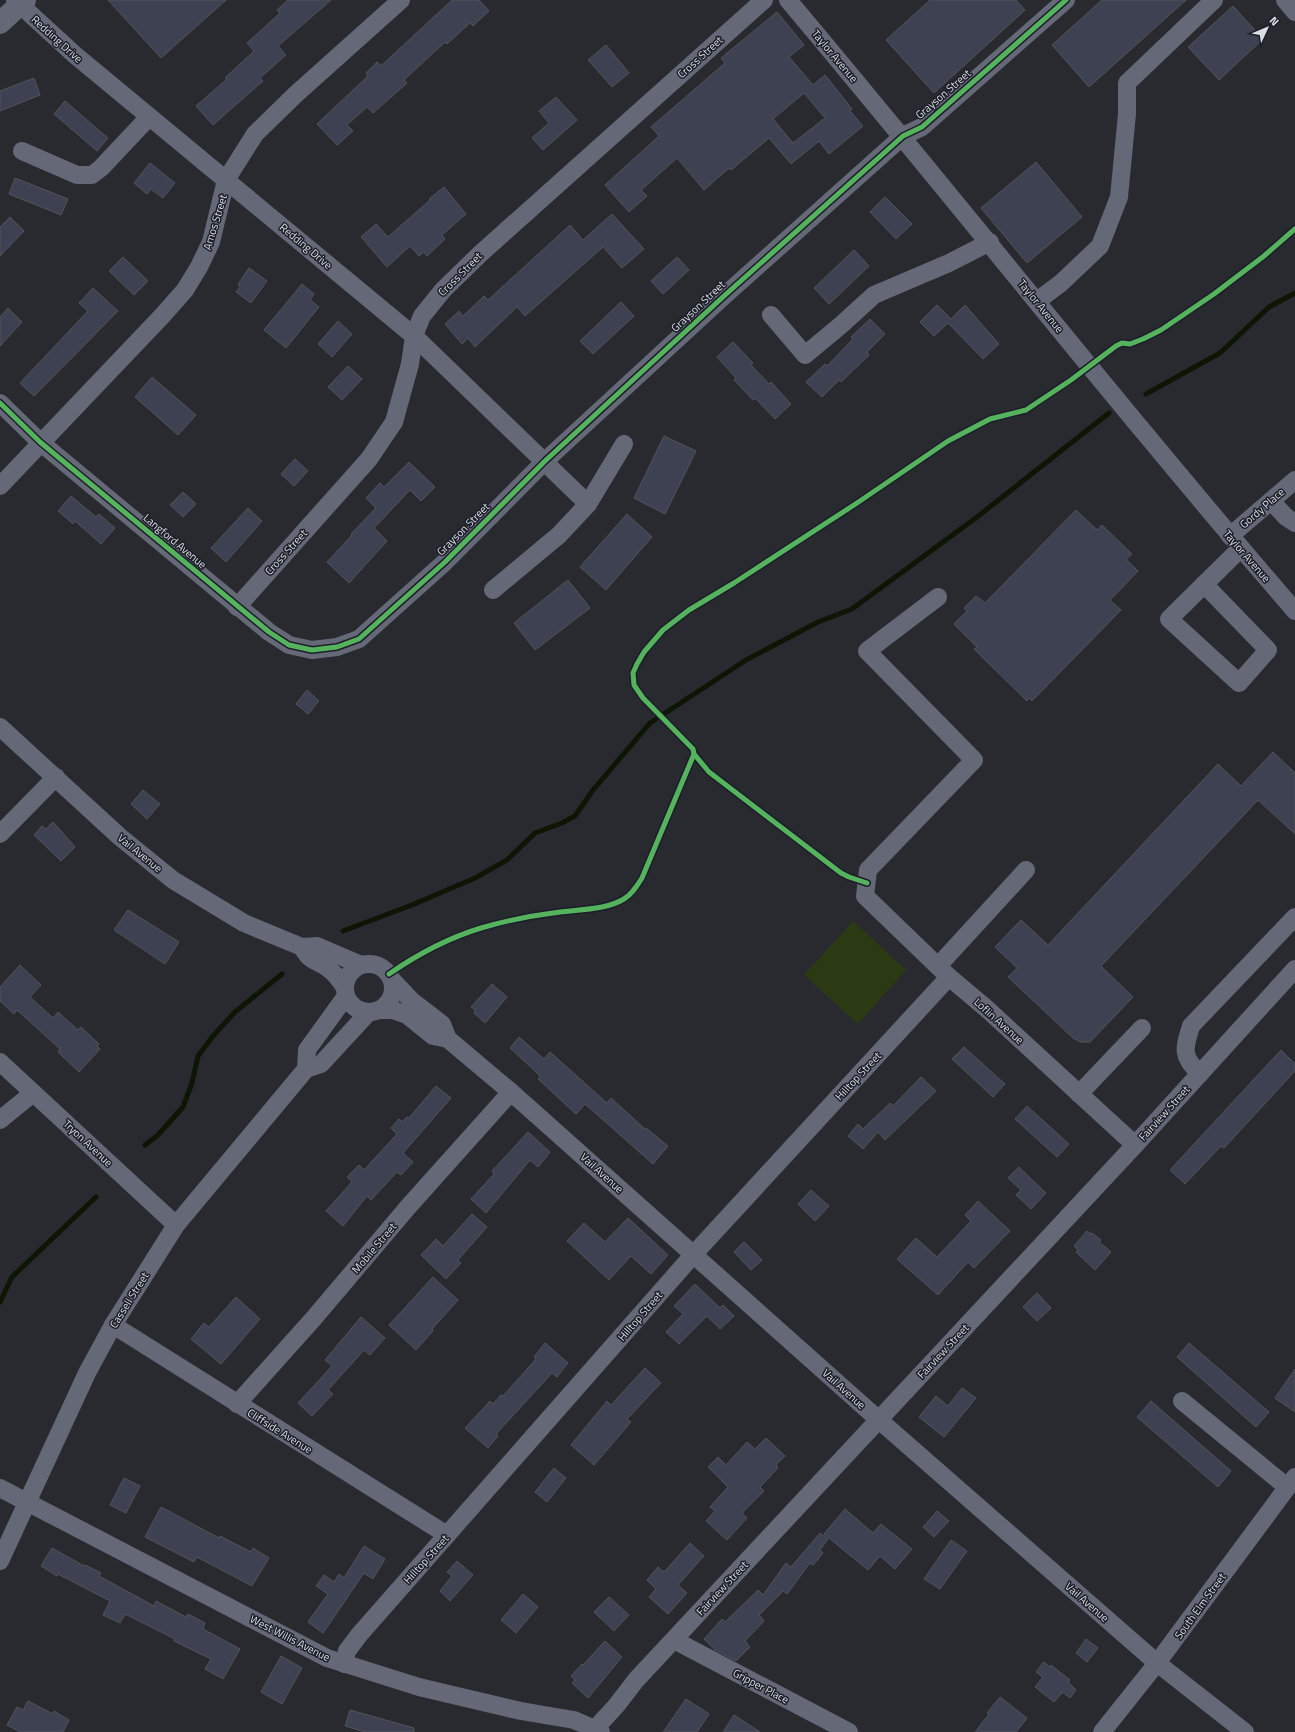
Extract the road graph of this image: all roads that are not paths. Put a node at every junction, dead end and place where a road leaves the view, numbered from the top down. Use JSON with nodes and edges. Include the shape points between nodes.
{"nodes":[{"id":1,"x":401,"y":0,"type":"edge"},
{"id":2,"x":764,"y":0,"type":"edge"},
{"id":3,"x":788,"y":0,"type":"edge"},
{"id":4,"x":1214,"y":0,"type":"edge"},
{"id":5,"x":1284,"y":0,"type":"edge"},
{"id":6,"x":20,"y":1,"type":"edge"},
{"id":7,"x":1059,"y":2,"type":"edge"},
{"id":8,"x":1295,"y":12,"type":"edge"},
{"id":9,"x":0,"y":23,"type":"edge"},
{"id":10,"x":149,"y":117,"type":"junction"},
{"id":11,"x":903,"y":136,"type":"junction"},
{"id":12,"x":22,"y":152,"type":"dead end"},
{"id":13,"x":226,"y":180,"type":"junction"},
{"id":14,"x":990,"y":242,"type":"junction"},
{"id":15,"x":1037,"y":301,"type":"junction"},
{"id":16,"x":771,"y":315,"type":"dead end"},
{"id":17,"x":414,"y":336,"type":"junction"},
{"id":18,"x":0,"y":403,"type":"edge"},
{"id":19,"x":40,"y":442,"type":"junction"},
{"id":20,"x":624,"y":444,"type":"dead end"},
{"id":21,"x":545,"y":461,"type":"junction"},
{"id":22,"x":1295,"y":480,"type":"edge"},
{"id":23,"x":0,"y":486,"type":"edge"},
{"id":24,"x":1271,"y":501,"type":"junction"},
{"id":25,"x":588,"y":504,"type":"junction"},
{"id":26,"x":1295,"y":523,"type":"edge"},
{"id":27,"x":1235,"y":542,"type":"junction"},
{"id":28,"x":1204,"y":584,"type":"junction"},
{"id":29,"x":493,"y":590,"type":"dead end"},
{"id":30,"x":938,"y":597,"type":"dead end"},
{"id":31,"x":237,"y":607,"type":"junction"},
{"id":32,"x":1295,"y":611,"type":"edge"},
{"id":33,"x":356,"y":640,"type":"joint"},
{"id":34,"x":0,"y":727,"type":"edge"},
{"id":35,"x":56,"y":777,"type":"junction"},
{"id":36,"x":0,"y":834,"type":"edge"},
{"id":37,"x":1026,"y":870,"type":"dead end"},
{"id":38,"x":1295,"y":917,"type":"edge"},
{"id":39,"x":302,"y":947,"type":"junction"},
{"id":40,"x":361,"y":965,"type":"junction"},
{"id":41,"x":1295,"y":969,"type":"edge"},
{"id":42,"x":943,"y":971,"type":"junction"},
{"id":43,"x":393,"y":981,"type":"junction"},
{"id":44,"x":346,"y":992,"type":"junction"},
{"id":45,"x":374,"y":1011,"type":"junction"},
{"id":46,"x":1142,"y":1028,"type":"dead end"},
{"id":47,"x":448,"y":1039,"type":"junction"},
{"id":48,"x":0,"y":1062,"type":"edge"},
{"id":49,"x":306,"y":1069,"type":"junction"},
{"id":50,"x":1200,"y":1074,"type":"junction"},
{"id":51,"x":511,"y":1092,"type":"junction"},
{"id":52,"x":33,"y":1093,"type":"junction"},
{"id":53,"x":1079,"y":1094,"type":"junction"},
{"id":54,"x":0,"y":1120,"type":"edge"},
{"id":55,"x":1135,"y":1145,"type":"junction"},
{"id":56,"x":176,"y":1225,"type":"junction"},
{"id":57,"x":693,"y":1255,"type":"junction"},
{"id":58,"x":113,"y":1325,"type":"junction"},
{"id":59,"x":1182,"y":1401,"type":"dead end"},
{"id":60,"x":237,"y":1404,"type":"junction"},
{"id":61,"x":879,"y":1420,"type":"junction"},
{"id":62,"x":1291,"y":1482,"type":"edge"},
{"id":63,"x":0,"y":1488,"type":"edge"},
{"id":64,"x":26,"y":1502,"type":"junction"},
{"id":65,"x":447,"y":1535,"type":"junction"},
{"id":66,"x":0,"y":1561,"type":"edge"},
{"id":67,"x":674,"y":1640,"type":"junction"},
{"id":68,"x":1157,"y":1663,"type":"junction"},
{"id":69,"x":344,"y":1664,"type":"junction"},
{"id":70,"x":596,"y":1731,"type":"edge"},
{"id":71,"x":849,"y":1732,"type":"edge"},
{"id":72,"x":1102,"y":1732,"type":"edge"},
{"id":73,"x":1244,"y":1732,"type":"edge"}],
"edges":[{"from":1,"to":13,"type":"street","name":"Amos Street","via":[[256,134]]},
{"from":2,"to":17,"type":"street","name":"Cross Street","via":[[480,254],[443,290],[422,316]]},
{"from":3,"to":11,"type":"street","name":"Taylor Avenue"},
{"from":4,"to":15,"type":"street","via":[[1127,83],[1119,197],[1100,246],[1061,283]]},
{"from":5,"to":8,"type":"street"},
{"from":6,"to":9,"type":"main road"},
{"from":6,"to":10,"type":"street","name":"Redding Drive","via":[[75,55]]},
{"from":7,"to":11,"type":"street","name":"Grayson Street","via":[[922,127]]},
{"from":10,"to":12,"type":"street","via":[[92,175],[77,175]]},
{"from":10,"to":13,"type":"street","name":"Redding Drive"},
{"from":11,"to":14,"type":"street","name":"Taylor Avenue"},
{"from":11,"to":21,"type":"street","name":"Grayson Street"},
{"from":13,"to":17,"type":"street","name":"Redding Drive"},
{"from":13,"to":19,"type":"street","name":"Amos Street","via":[[211,242],[185,290]]},
{"from":14,"to":15,"type":"street","name":"Taylor Avenue"},
{"from":14,"to":16,"type":"street","via":[[949,263],[874,295],[805,355]]},
{"from":15,"to":27,"type":"street","name":"Taylor Avenue"},
{"from":17,"to":21,"type":"street","name":"Redding Drive"},
{"from":17,"to":31,"type":"street","name":"Cross Street","via":[[410,364],[394,422],[369,460]]},
{"from":18,"to":19,"type":"street","name":"Langford Avenue"},
{"from":19,"to":23,"type":"street","name":"Amos Street"},
{"from":19,"to":31,"type":"street","name":"Langford Avenue"},
{"from":20,"to":25,"type":"street"},
{"from":21,"to":25,"type":"street","name":"Redding Drive"},
{"from":21,"to":33,"type":"street","name":"Grayson Street","via":[[445,562]]},
{"from":22,"to":24,"type":"street","name":"Gordy Place"},
{"from":24,"to":26,"type":"street"},
{"from":24,"to":27,"type":"street","name":"Gordy Place"},
{"from":25,"to":29,"type":"street","via":[[559,534]]},
{"from":27,"to":28,"type":"street","name":"Gordy Place"},
{"from":27,"to":32,"type":"street","name":"Taylor Avenue"},
{"from":28,"to":28,"type":"street","name":"Gordy Place","via":[[1169,619],[1239,683],[1268,650]]},
{"from":30,"to":42,"type":"street","name":"Loflin Avenue","via":[[867,651],[974,760],[868,870],[865,896]]},
{"from":31,"to":33,"type":"street","name":"Langford Avenue","via":[[289,645],[312,650],[337,647]]},
{"from":34,"to":35,"type":"street","name":"Vail Avenue"},
{"from":35,"to":36,"type":"street"},
{"from":35,"to":39,"type":"street","name":"Vail Avenue","via":[[120,837],[173,880],[244,923]]},
{"from":37,"to":42,"type":"street","name":"Hilltop Street"},
{"from":38,"to":50,"type":"street","via":[[1191,1026],[1185,1046],[1189,1063]]},
{"from":39,"to":40,"type":"street","name":"Vail Avenue","via":[[317,946]]},
{"from":39,"to":44,"type":"street","name":"Vail Avenue","via":[[309,959],[333,972]]},
{"from":40,"to":43,"type":"street","via":[[369,964],[383,968]]},
{"from":40,"to":44,"type":"street","via":[[349,974]]},
{"from":41,"to":50,"type":"street","name":"Fairview Street"},
{"from":42,"to":53,"type":"street","name":"Loflin Avenue"},
{"from":42,"to":57,"type":"street","name":"Hilltop Street"},
{"from":43,"to":45,"type":"street","via":[[391,998],[386,1005]]},
{"from":43,"to":47,"type":"street","name":"Vail Avenue","via":[[411,1000],[442,1024]]},
{"from":44,"to":45,"type":"street","via":[[355,1008]]},
{"from":44,"to":49,"type":"street","via":[[307,1050]]},
{"from":45,"to":47,"type":"street","name":"Vail Avenue","via":[[393,1010],[407,1015],[433,1036]]},
{"from":45,"to":49,"type":"street","name":"Cassell Street","via":[[321,1064]]},
{"from":46,"to":53,"type":"street"},
{"from":47,"to":51,"type":"street","name":"Vail Avenue"},
{"from":48,"to":52,"type":"street","name":"Tryon Avenue"},
{"from":49,"to":56,"type":"street","name":"Cassell Street"},
{"from":50,"to":55,"type":"street","name":"Fairview Street"},
{"from":51,"to":57,"type":"street","name":"Vail Avenue"},
{"from":51,"to":60,"type":"street","name":"Mobile Street"},
{"from":52,"to":54,"type":"street"},
{"from":52,"to":56,"type":"street","name":"Tryon Avenue"},
{"from":53,"to":55,"type":"street","name":"Loflin Avenue"},
{"from":55,"to":61,"type":"street","name":"Fairview Street"},
{"from":56,"to":58,"type":"street","name":"Cassell Street"},
{"from":57,"to":61,"type":"street","name":"Vail Avenue"},
{"from":57,"to":65,"type":"street","name":"Hilltop Street"},
{"from":58,"to":60,"type":"street","name":"Cliffside Avenue"},
{"from":58,"to":64,"type":"street","name":"Cassell Street","via":[[87,1373]]},
{"from":59,"to":62,"type":"street"},
{"from":60,"to":65,"type":"street","name":"Cliffside Avenue"},
{"from":61,"to":67,"type":"street","name":"Fairview Street"},
{"from":61,"to":68,"type":"street","name":"Vail Avenue"},
{"from":62,"to":68,"type":"street","name":"South Elm Street"},
{"from":63,"to":64,"type":"street","name":"West Willis Avenue"},
{"from":64,"to":66,"type":"street","name":"Cassell Street"},
{"from":64,"to":69,"type":"street","name":"West Willis Avenue","via":[[327,1658]]},
{"from":65,"to":69,"type":"street","name":"Hilltop Street","via":[[359,1635],[348,1651]]},
{"from":67,"to":70,"type":"street","name":"Fairview Street","via":[[636,1680]]},
{"from":67,"to":71,"type":"street","name":"Gripper Place"},
{"from":68,"to":72,"type":"street","name":"South Elm Street"},
{"from":68,"to":73,"type":"street","name":"Vail Avenue"},
{"from":69,"to":70,"type":"street","name":"West Willis Avenue","via":[[419,1687],[574,1720]]}]}
